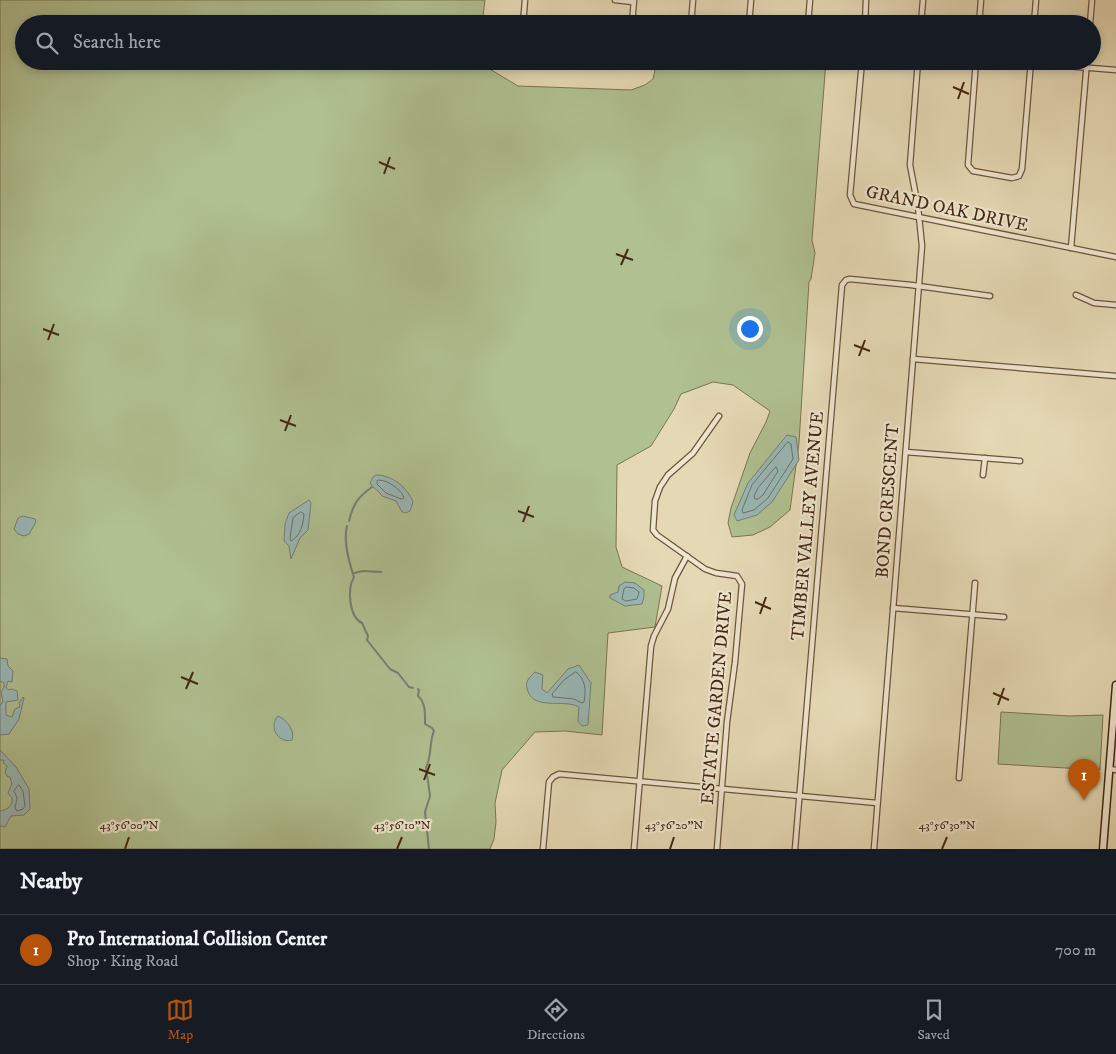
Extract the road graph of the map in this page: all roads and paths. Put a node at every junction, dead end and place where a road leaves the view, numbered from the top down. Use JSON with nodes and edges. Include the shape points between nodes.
{"nodes":[{"id":1,"x":525,"y":0,"type":"edge"},
{"id":2,"x":615,"y":0,"type":"edge"},
{"id":3,"x":693,"y":0,"type":"edge"},
{"id":4,"x":751,"y":0,"type":"edge"},
{"id":5,"x":810,"y":0,"type":"edge"},
{"id":6,"x":866,"y":0,"type":"edge"},
{"id":7,"x":923,"y":0,"type":"edge"},
{"id":8,"x":980,"y":0,"type":"edge"},
{"id":9,"x":1036,"y":0,"type":"edge"},
{"id":10,"x":1092,"y":0,"type":"edge"},
{"id":11,"x":634,"y":1,"type":"edge"},
{"id":12,"x":524,"y":15,"type":"edge"},
{"id":13,"x":633,"y":15,"type":"edge"},
{"id":14,"x":692,"y":15,"type":"edge"},
{"id":15,"x":750,"y":15,"type":"edge"},
{"id":16,"x":809,"y":15,"type":"edge"},
{"id":17,"x":865,"y":15,"type":"edge"},
{"id":18,"x":922,"y":15,"type":"edge"},
{"id":19,"x":979,"y":15,"type":"edge"},
{"id":20,"x":1035,"y":15,"type":"edge"},
{"id":21,"x":1091,"y":15,"type":"edge"},
{"id":22,"x":1101,"y":69,"type":"edge"},
{"id":23,"x":861,"y":70,"type":"edge"},
{"id":24,"x":917,"y":70,"type":"edge"},
{"id":25,"x":975,"y":70,"type":"edge"},
{"id":26,"x":1030,"y":70,"type":"edge"},
{"id":27,"x":1086,"y":70,"type":"edge"},
{"id":28,"x":1116,"y":70,"type":"edge"},
{"id":29,"x":920,"y":218,"type":"junction"},
{"id":30,"x":1072,"y":248,"type":"junction"},
{"id":31,"x":1116,"y":257,"type":"edge"},
{"id":32,"x":919,"y":286,"type":"junction"},
{"id":33,"x":1076,"y":295,"type":"dead end"},
{"id":34,"x":990,"y":296,"type":"dead end"},
{"id":35,"x":1116,"y":305,"type":"edge"},
{"id":36,"x":913,"y":359,"type":"junction"},
{"id":37,"x":1116,"y":376,"type":"edge"},
{"id":38,"x":719,"y":416,"type":"dead end"},
{"id":39,"x":906,"y":452,"type":"junction"},
{"id":40,"x":985,"y":458,"type":"junction"},
{"id":41,"x":1020,"y":461,"type":"dead end"},
{"id":42,"x":983,"y":476,"type":"dead end"},
{"id":43,"x":687,"y":556,"type":"junction"},
{"id":44,"x":975,"y":583,"type":"dead end"},
{"id":45,"x":893,"y":608,"type":"junction"},
{"id":46,"x":972,"y":614,"type":"junction"},
{"id":47,"x":1004,"y":617,"type":"dead end"},
{"id":48,"x":1116,"y":685,"type":"edge"},
{"id":49,"x":1116,"y":707,"type":"edge"},
{"id":50,"x":1113,"y":770,"type":"edge"},
{"id":51,"x":959,"y":778,"type":"dead end"},
{"id":52,"x":639,"y":782,"type":"junction"},
{"id":53,"x":722,"y":788,"type":"junction"},
{"id":54,"x":800,"y":794,"type":"junction"},
{"id":55,"x":877,"y":803,"type":"junction"},
{"id":56,"x":543,"y":849,"type":"edge"},
{"id":57,"x":634,"y":849,"type":"edge"},
{"id":58,"x":717,"y":849,"type":"edge"},
{"id":59,"x":795,"y":849,"type":"edge"},
{"id":60,"x":874,"y":849,"type":"edge"},
{"id":61,"x":1103,"y":849,"type":"edge"}],
"edges":[{"from":1,"to":12,"type":"street"},
{"from":2,"to":11,"type":"street"},
{"from":3,"to":14,"type":"street"},
{"from":4,"to":15,"type":"street"},
{"from":5,"to":16,"type":"street"},
{"from":6,"to":17,"type":"street"},
{"from":7,"to":18,"type":"street"},
{"from":8,"to":19,"type":"street"},
{"from":9,"to":20,"type":"street"},
{"from":10,"to":21,"type":"street"},
{"from":11,"to":13,"type":"street"},
{"from":22,"to":28,"type":"street"},
{"from":23,"to":29,"type":"street","name":"GRAND OAK DRIVE","via":[[850,195],[854,204]]},
{"from":24,"to":29,"type":"street","name":"BOND CRESCENT","via":[[910,165]]},
{"from":25,"to":26,"type":"street","via":[[968,165],[973,171],[1012,178],[1019,176],[1022,169]]},
{"from":27,"to":30,"type":"street"},
{"from":29,"to":30,"type":"street","name":"GRAND OAK DRIVE"},
{"from":29,"to":32,"type":"street","name":"BOND CRESCENT"},
{"from":30,"to":31,"type":"street","name":"GRAND OAK DRIVE"},
{"from":32,"to":34,"type":"street"},
{"from":32,"to":36,"type":"street","name":"BOND CRESCENT"},
{"from":32,"to":54,"type":"street","name":"TIMBER VALLEY AVENUE","via":[[850,279],[840,289]]},
{"from":33,"to":35,"type":"street","via":[[1094,303]]},
{"from":36,"to":37,"type":"street"},
{"from":36,"to":39,"type":"street","name":"BOND CRESCENT"},
{"from":38,"to":43,"type":"street","name":"ESTATE GARDEN DRIVE","via":[[693,453],[664,481],[655,501],[655,533]]},
{"from":39,"to":40,"type":"street"},
{"from":39,"to":45,"type":"street","name":"BOND CRESCENT"},
{"from":40,"to":41,"type":"street"},
{"from":40,"to":42,"type":"street"},
{"from":43,"to":52,"type":"street","via":[[675,578],[668,609],[651,646]]},
{"from":43,"to":53,"type":"street","name":"ESTATE GARDEN DRIVE","via":[[710,571],[737,576],[742,584]]},
{"from":44,"to":46,"type":"street"},
{"from":45,"to":46,"type":"street"},
{"from":45,"to":55,"type":"street","name":"BOND CRESCENT"},
{"from":46,"to":47,"type":"street"},
{"from":46,"to":51,"type":"street"},
{"from":48,"to":49,"type":"main road"},
{"from":49,"to":50,"type":"main road"},
{"from":50,"to":61,"type":"main road"},
{"from":52,"to":53,"type":"street"},
{"from":52,"to":56,"type":"street","via":[[554,776],[549,782]]},
{"from":52,"to":57,"type":"street"},
{"from":53,"to":54,"type":"street"},
{"from":53,"to":58,"type":"street","name":"ESTATE GARDEN DRIVE"},
{"from":54,"to":55,"type":"street"},
{"from":54,"to":59,"type":"street","name":"TIMBER VALLEY AVENUE"},
{"from":55,"to":60,"type":"street","name":"BOND CRESCENT"}]}
